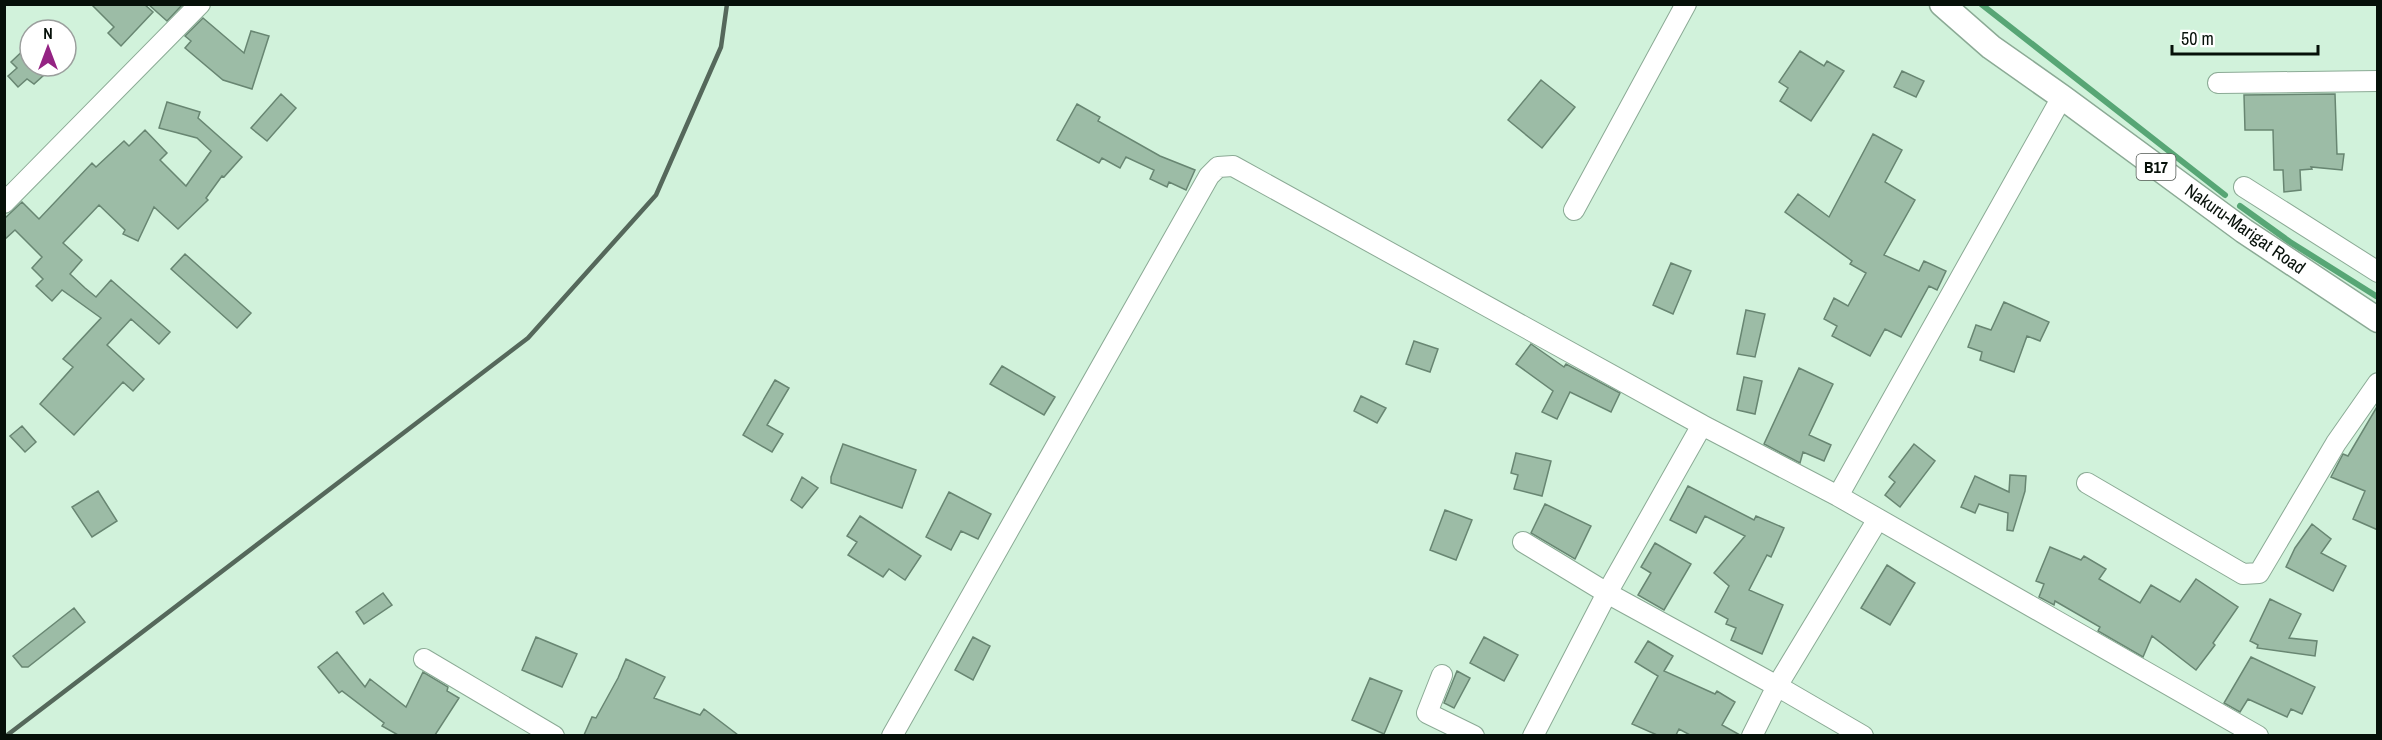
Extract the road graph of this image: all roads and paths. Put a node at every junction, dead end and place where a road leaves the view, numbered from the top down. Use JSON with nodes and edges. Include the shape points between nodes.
{"nodes":[{"id":1,"x":200,"y":4,"type":"edge"},
{"id":2,"x":1686,"y":4,"type":"edge"},
{"id":3,"x":1942,"y":4,"type":"edge"},
{"id":4,"x":2378,"y":81,"type":"edge"},
{"id":5,"x":2218,"y":83,"type":"dead end"},
{"id":6,"x":2062,"y":97,"type":"junction"},
{"id":7,"x":2244,"y":187,"type":"dead end"},
{"id":8,"x":4,"y":203,"type":"edge"},
{"id":9,"x":1574,"y":210,"type":"dead end"},
{"id":10,"x":2378,"y":272,"type":"edge"},
{"id":11,"x":2378,"y":320,"type":"edge"},
{"id":12,"x":2378,"y":383,"type":"edge"},
{"id":13,"x":1702,"y":425,"type":"junction"},
{"id":14,"x":2087,"y":483,"type":"dead end"},
{"id":15,"x":1838,"y":496,"type":"junction"},
{"id":16,"x":1878,"y":519,"type":"junction"},
{"id":17,"x":1523,"y":542,"type":"dead end"},
{"id":18,"x":1607,"y":593,"type":"junction"},
{"id":19,"x":424,"y":659,"type":"dead end"},
{"id":20,"x":1442,"y":675,"type":"dead end"},
{"id":21,"x":1777,"y":686,"type":"junction"},
{"id":22,"x":554,"y":735,"type":"edge"},
{"id":23,"x":892,"y":735,"type":"edge"},
{"id":24,"x":1474,"y":735,"type":"edge"},
{"id":25,"x":1533,"y":735,"type":"edge"},
{"id":26,"x":1752,"y":735,"type":"edge"},
{"id":27,"x":1863,"y":735,"type":"edge"},
{"id":28,"x":2258,"y":735,"type":"edge"}],
"edges":[{"from":1,"to":8,"type":"street"},
{"from":2,"to":9,"type":"street"},
{"from":3,"to":6,"type":"main road","name":"Nakuru-Marigat Road","number":"B17","via":[[1991,47]]},
{"from":4,"to":5,"type":"street"},
{"from":6,"to":11,"type":"main road","name":"Nakuru-Marigat Road","number":"B17","via":[[2244,231]]},
{"from":6,"to":15,"type":"street"},
{"from":7,"to":10,"type":"street"},
{"from":12,"to":14,"type":"street","via":[[2336,443],[2259,573],[2242,574]]},
{"from":13,"to":15,"type":"street"},
{"from":13,"to":18,"type":"street"},
{"from":13,"to":23,"type":"street","via":[[1233,166],[1218,166],[1203,186]]},
{"from":15,"to":16,"type":"street"},
{"from":16,"to":21,"type":"street"},
{"from":16,"to":28,"type":"street"},
{"from":17,"to":18,"type":"street"},
{"from":18,"to":21,"type":"street"},
{"from":18,"to":25,"type":"street"},
{"from":19,"to":22,"type":"street"},
{"from":20,"to":24,"type":"street","via":[[1427,713]]},
{"from":21,"to":26,"type":"street"},
{"from":21,"to":27,"type":"street"}]}
